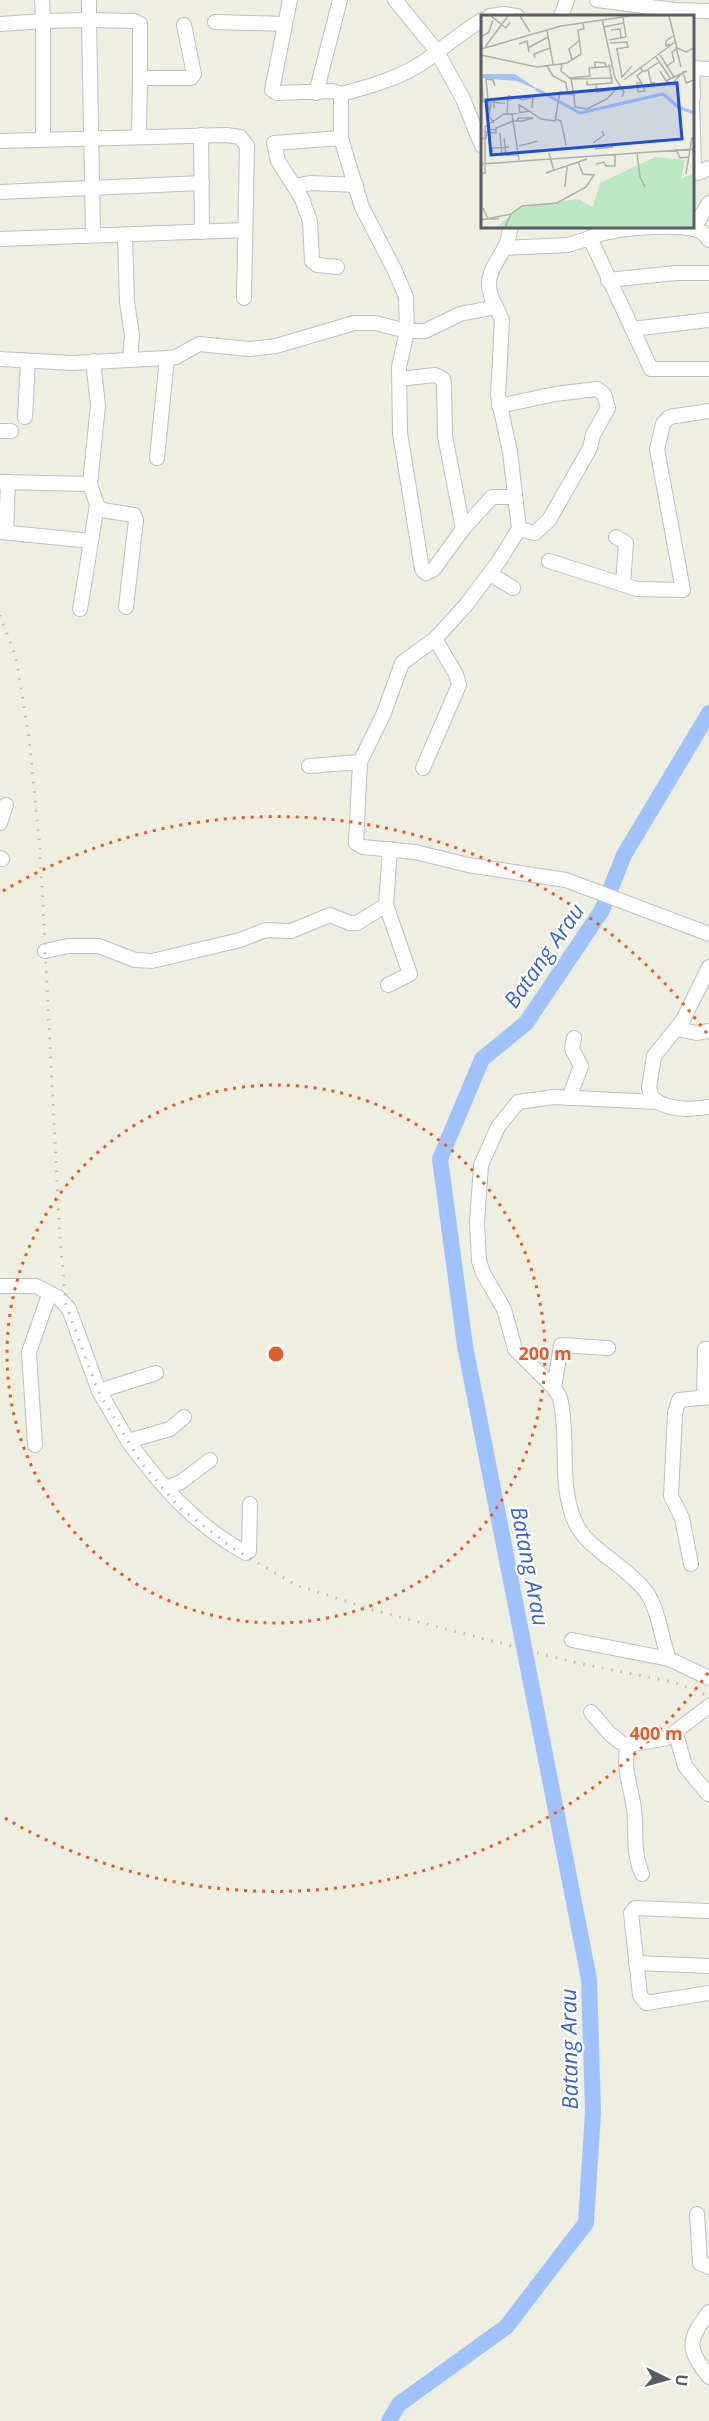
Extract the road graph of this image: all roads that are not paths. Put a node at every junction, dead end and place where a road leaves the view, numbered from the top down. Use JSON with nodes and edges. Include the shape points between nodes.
{"nodes":[{"id":1,"x":42,"y":0,"type":"edge"},
{"id":2,"x":89,"y":0,"type":"edge"},
{"id":3,"x":290,"y":0,"type":"edge"},
{"id":4,"x":340,"y":0,"type":"edge"},
{"id":5,"x":395,"y":0,"type":"edge"},
{"id":6,"x":567,"y":0,"type":"edge"},
{"id":7,"x":597,"y":0,"type":"edge"},
{"id":8,"x":675,"y":9,"type":"edge"},
{"id":9,"x":709,"y":11,"type":"edge"},
{"id":10,"x":561,"y":15,"type":"edge"},
{"id":11,"x":89,"y":20,"type":"junction"},
{"id":12,"x":43,"y":21,"type":"junction"},
{"id":13,"x":481,"y":21,"type":"edge"},
{"id":14,"x":215,"y":22,"type":"dead end"},
{"id":15,"x":0,"y":24,"type":"edge"},
{"id":16,"x":285,"y":24,"type":"junction"},
{"id":17,"x":184,"y":25,"type":"dead end"},
{"id":18,"x":436,"y":50,"type":"junction"},
{"id":19,"x":694,"y":68,"type":"edge"},
{"id":20,"x":709,"y":69,"type":"edge"},
{"id":21,"x":140,"y":78,"type":"junction"},
{"id":22,"x":316,"y":93,"type":"junction"},
{"id":23,"x":341,"y":94,"type":"junction"},
{"id":24,"x":201,"y":135,"type":"junction"},
{"id":25,"x":139,"y":136,"type":"junction"},
{"id":26,"x":44,"y":138,"type":"junction"},
{"id":27,"x":92,"y":138,"type":"junction"},
{"id":28,"x":341,"y":138,"type":"junction"},
{"id":29,"x":0,"y":141,"type":"edge"},
{"id":30,"x":481,"y":141,"type":"edge"},
{"id":31,"x":274,"y":143,"type":"junction"},
{"id":32,"x":247,"y":146,"type":"junction"},
{"id":33,"x":709,"y":168,"type":"edge"},
{"id":34,"x":694,"y":171,"type":"edge"},
{"id":35,"x":201,"y":183,"type":"junction"},
{"id":36,"x":356,"y":184,"type":"junction"},
{"id":37,"x":294,"y":186,"type":"junction"},
{"id":38,"x":92,"y":187,"type":"junction"},
{"id":39,"x":0,"y":192,"type":"edge"},
{"id":40,"x":709,"y":203,"type":"edge"},
{"id":41,"x":694,"y":227,"type":"edge"},
{"id":42,"x":510,"y":228,"type":"edge"},
{"id":43,"x":625,"y":228,"type":"edge"},
{"id":44,"x":670,"y":228,"type":"edge"},
{"id":45,"x":603,"y":229,"type":"edge"},
{"id":46,"x":693,"y":229,"type":"joint"},
{"id":47,"x":245,"y":230,"type":"junction"},
{"id":48,"x":202,"y":232,"type":"junction"},
{"id":49,"x":93,"y":234,"type":"junction"},
{"id":50,"x":125,"y":236,"type":"junction"},
{"id":51,"x":590,"y":238,"type":"junction"},
{"id":52,"x":0,"y":239,"type":"edge"},
{"id":53,"x":709,"y":240,"type":"edge"},
{"id":54,"x":505,"y":248,"type":"junction"},
{"id":55,"x":337,"y":267,"type":"dead end"},
{"id":56,"x":709,"y":273,"type":"edge"},
{"id":57,"x":609,"y":280,"type":"junction"},
{"id":58,"x":244,"y":298,"type":"dead end"},
{"id":59,"x":496,"y":307,"type":"junction"},
{"id":60,"x":709,"y":320,"type":"edge"},
{"id":61,"x":632,"y":329,"type":"junction"},
{"id":62,"x":407,"y":331,"type":"junction"},
{"id":63,"x":167,"y":358,"type":"junction"},
{"id":64,"x":0,"y":359,"type":"edge"},
{"id":65,"x":130,"y":359,"type":"junction"},
{"id":66,"x":93,"y":361,"type":"junction"},
{"id":67,"x":28,"y":362,"type":"junction"},
{"id":68,"x":709,"y":369,"type":"edge"},
{"id":69,"x":399,"y":379,"type":"junction"},
{"id":70,"x":499,"y":406,"type":"junction"},
{"id":71,"x":709,"y":411,"type":"edge"},
{"id":72,"x":25,"y":417,"type":"dead end"},
{"id":73,"x":157,"y":458,"type":"dead end"},
{"id":74,"x":4,"y":482,"type":"edge"},
{"id":75,"x":90,"y":484,"type":"junction"},
{"id":76,"x":515,"y":497,"type":"junction"},
{"id":77,"x":97,"y":505,"type":"junction"},
{"id":78,"x":519,"y":529,"type":"junction"},
{"id":79,"x":463,"y":530,"type":"junction"},
{"id":80,"x":3,"y":532,"type":"edge"},
{"id":81,"x":616,"y":537,"type":"dead end"},
{"id":82,"x":91,"y":541,"type":"junction"},
{"id":83,"x":549,"y":561,"type":"dead end"},
{"id":84,"x":490,"y":574,"type":"junction"},
{"id":85,"x":623,"y":584,"type":"junction"},
{"id":86,"x":513,"y":588,"type":"dead end"},
{"id":87,"x":126,"y":607,"type":"dead end"},
{"id":88,"x":80,"y":609,"type":"dead end"},
{"id":89,"x":435,"y":639,"type":"junction"},
{"id":90,"x":360,"y":762,"type":"junction"},
{"id":91,"x":309,"y":766,"type":"dead end"},
{"id":92,"x":423,"y":768,"type":"dead end"},
{"id":93,"x":6,"y":805,"type":"dead end"},
{"id":94,"x":0,"y":823,"type":"edge"},
{"id":95,"x":390,"y":849,"type":"junction"},
{"id":96,"x":386,"y":905,"type":"junction"},
{"id":97,"x":709,"y":934,"type":"edge"},
{"id":98,"x":45,"y":951,"type":"dead end"},
{"id":99,"x":709,"y":967,"type":"edge"},
{"id":100,"x":388,"y":985,"type":"dead end"},
{"id":101,"x":678,"y":1029,"type":"junction"},
{"id":102,"x":709,"y":1031,"type":"edge"},
{"id":103,"x":574,"y":1038,"type":"dead end"},
{"id":104,"x":569,"y":1098,"type":"junction"},
{"id":105,"x":658,"y":1102,"type":"junction"},
{"id":106,"x":709,"y":1107,"type":"edge"},
{"id":107,"x":0,"y":1286,"type":"edge"},
{"id":108,"x":49,"y":1294,"type":"junction"},
{"id":109,"x":608,"y":1348,"type":"dead end"},
{"id":110,"x":709,"y":1349,"type":"edge"},
{"id":111,"x":156,"y":1373,"type":"dead end"},
{"id":112,"x":554,"y":1388,"type":"junction"},
{"id":113,"x":99,"y":1391,"type":"junction"},
{"id":114,"x":707,"y":1398,"type":"edge"},
{"id":115,"x":184,"y":1418,"type":"dead end"},
{"id":116,"x":128,"y":1441,"type":"junction"},
{"id":117,"x":35,"y":1445,"type":"dead end"},
{"id":118,"x":210,"y":1460,"type":"dead end"},
{"id":119,"x":166,"y":1488,"type":"junction"},
{"id":120,"x":250,"y":1504,"type":"dead end"},
{"id":121,"x":691,"y":1564,"type":"dead end"},
{"id":122,"x":572,"y":1640,"type":"dead end"},
{"id":123,"x":669,"y":1659,"type":"junction"},
{"id":124,"x":709,"y":1678,"type":"edge"},
{"id":125,"x":709,"y":1706,"type":"edge"},
{"id":126,"x":591,"y":1712,"type":"dead end"},
{"id":127,"x":676,"y":1734,"type":"junction"},
{"id":128,"x":628,"y":1745,"type":"junction"},
{"id":129,"x":708,"y":1794,"type":"edge"},
{"id":130,"x":642,"y":1874,"type":"dead end"},
{"id":131,"x":709,"y":1911,"type":"edge"},
{"id":132,"x":636,"y":1964,"type":"junction"},
{"id":133,"x":709,"y":1966,"type":"edge"},
{"id":134,"x":709,"y":1993,"type":"edge"},
{"id":135,"x":697,"y":2214,"type":"dead end"},
{"id":136,"x":709,"y":2267,"type":"edge"},
{"id":137,"x":709,"y":2312,"type":"edge"},
{"id":138,"x":709,"y":2377,"type":"edge"}],
"edges":[{"from":1,"to":12,"type":"street"},
{"from":2,"to":11,"type":"street"},
{"from":3,"to":16,"type":"street"},
{"from":4,"to":22,"type":"street"},
{"from":5,"to":18,"type":"street"},
{"from":6,"to":10,"type":"street"},
{"from":7,"to":8,"type":"street"},
{"from":8,"to":9,"type":"street"},
{"from":11,"to":12,"type":"street"},
{"from":11,"to":21,"type":"street","via":[[140,24]]},
{"from":11,"to":27,"type":"street"},
{"from":12,"to":15,"type":"street"},
{"from":12,"to":26,"type":"street"},
{"from":13,"to":18,"type":"street"},
{"from":14,"to":16,"type":"street"},
{"from":16,"to":22,"type":"street","via":[[272,90]]},
{"from":17,"to":21,"type":"street","via":[[194,75]]},
{"from":18,"to":23,"type":"street","via":[[391,78]]},
{"from":18,"to":30,"type":"street"},
{"from":19,"to":20,"type":"street"},
{"from":21,"to":25,"type":"street"},
{"from":22,"to":23,"type":"street"},
{"from":23,"to":28,"type":"street"},
{"from":24,"to":25,"type":"street"},
{"from":24,"to":32,"type":"street","via":[[236,136],[245,140]]},
{"from":24,"to":35,"type":"street"},
{"from":25,"to":27,"type":"street"},
{"from":26,"to":27,"type":"street"},
{"from":26,"to":29,"type":"street"},
{"from":27,"to":38,"type":"street"},
{"from":28,"to":31,"type":"street"},
{"from":28,"to":36,"type":"street"},
{"from":31,"to":32,"type":"street"},
{"from":31,"to":37,"type":"street","via":[[278,161]]},
{"from":32,"to":47,"type":"street"},
{"from":33,"to":34,"type":"street"},
{"from":35,"to":38,"type":"street"},
{"from":35,"to":48,"type":"street"},
{"from":36,"to":37,"type":"street"},
{"from":36,"to":62,"type":"street","via":[[362,207],[402,285]]},
{"from":37,"to":55,"type":"street","via":[[303,198],[310,221],[312,261]]},
{"from":38,"to":39,"type":"street"},
{"from":38,"to":49,"type":"street"},
{"from":40,"to":41,"type":"street"},
{"from":42,"to":54,"type":"street"},
{"from":43,"to":45,"type":"street"},
{"from":44,"to":46,"type":"street"},
{"from":45,"to":51,"type":"street"},
{"from":46,"to":53,"type":"street"},
{"from":47,"to":48,"type":"street"},
{"from":47,"to":58,"type":"street"},
{"from":48,"to":50,"type":"street"},
{"from":49,"to":50,"type":"street"},
{"from":49,"to":52,"type":"street"},
{"from":50,"to":65,"type":"street"},
{"from":51,"to":54,"type":"street","via":[[568,245]]},
{"from":51,"to":57,"type":"street"},
{"from":54,"to":59,"type":"street","via":[[490,276]]},
{"from":56,"to":57,"type":"street"},
{"from":57,"to":61,"type":"street"},
{"from":59,"to":62,"type":"street","via":[[460,314],[432,329]]},
{"from":59,"to":70,"type":"street","via":[[502,320]]},
{"from":60,"to":61,"type":"street"},
{"from":61,"to":68,"type":"street","via":[[651,369]]},
{"from":62,"to":63,"type":"street","via":[[383,324],[354,323],[276,346],[249,349],[199,344]]},
{"from":62,"to":69,"type":"street"},
{"from":63,"to":65,"type":"street"},
{"from":63,"to":73,"type":"street"},
{"from":64,"to":67,"type":"street"},
{"from":65,"to":66,"type":"street"},
{"from":66,"to":67,"type":"street"},
{"from":66,"to":75,"type":"street","via":[[98,405]]},
{"from":67,"to":72,"type":"street"},
{"from":69,"to":79,"type":"street","via":[[435,375],[443,379],[445,436]]},
{"from":69,"to":79,"type":"street","via":[[401,445],[424,572],[434,569]]},
{"from":70,"to":76,"type":"street"},
{"from":70,"to":78,"type":"street","via":[[597,389],[604,394],[608,408],[549,520],[535,533]]},
{"from":71,"to":85,"type":"street","via":[[669,417],[663,424],[657,449],[683,590],[651,591]]},
{"from":74,"to":75,"type":"street"},
{"from":74,"to":80,"type":"street"},
{"from":75,"to":77,"type":"street"},
{"from":76,"to":78,"type":"street"},
{"from":76,"to":79,"type":"street","via":[[492,497]]},
{"from":77,"to":82,"type":"street"},
{"from":77,"to":87,"type":"street","via":[[102,510],[134,515],[136,520]]},
{"from":78,"to":84,"type":"street"},
{"from":80,"to":82,"type":"street"},
{"from":81,"to":85,"type":"street","via":[[626,543]]},
{"from":82,"to":88,"type":"street"},
{"from":83,"to":85,"type":"street"},
{"from":84,"to":86,"type":"street"},
{"from":84,"to":89,"type":"street"},
{"from":89,"to":90,"type":"street","via":[[402,663]]},
{"from":89,"to":92,"type":"street","via":[[459,685]]},
{"from":90,"to":91,"type":"street"},
{"from":90,"to":95,"type":"street","via":[[356,843]]},
{"from":93,"to":94,"type":"street"},
{"from":95,"to":96,"type":"street"},
{"from":95,"to":97,"type":"street","via":[[566,880]]},
{"from":96,"to":98,"type":"street","via":[[357,923],[330,915],[291,931],[266,930],[152,961],[135,960],[99,946]]},
{"from":96,"to":100,"type":"street","via":[[410,974]]},
{"from":99,"to":101,"type":"street"},
{"from":101,"to":102,"type":"street"},
{"from":101,"to":105,"type":"street","via":[[654,1056],[649,1088]]},
{"from":103,"to":104,"type":"street","via":[[572,1049],[581,1066]]},
{"from":104,"to":105,"type":"street"},
{"from":104,"to":112,"type":"street","via":[[518,1102],[486,1148],[478,1182],[480,1268],[504,1309],[515,1349]]},
{"from":105,"to":106,"type":"street","via":[[682,1108]]},
{"from":107,"to":108,"type":"street","via":[[36,1286]]},
{"from":108,"to":113,"type":"street","via":[[59,1298],[72,1314]]},
{"from":108,"to":117,"type":"street","via":[[29,1352]]},
{"from":109,"to":112,"type":"street","via":[[561,1345]]},
{"from":110,"to":114,"type":"street","via":[[705,1349]]},
{"from":111,"to":113,"type":"street"},
{"from":112,"to":123,"type":"street","via":[[562,1405],[567,1490],[576,1524],[586,1538],[621,1565],[646,1592]]},
{"from":113,"to":116,"type":"street"},
{"from":114,"to":121,"type":"street","via":[[679,1400],[675,1413],[671,1496],[682,1518]]},
{"from":115,"to":116,"type":"street","via":[[170,1429]]},
{"from":116,"to":119,"type":"street"},
{"from":118,"to":119,"type":"street"},
{"from":119,"to":120,"type":"street","via":[[180,1506],[228,1544],[246,1553]]},
{"from":122,"to":123,"type":"street"},
{"from":123,"to":124,"type":"street"},
{"from":125,"to":127,"type":"street"},
{"from":126,"to":128,"type":"street","via":[[609,1733]]},
{"from":127,"to":128,"type":"street"},
{"from":127,"to":129,"type":"street","via":[[685,1766]]},
{"from":128,"to":130,"type":"street","via":[[625,1769],[634,1809],[634,1848]]},
{"from":131,"to":132,"type":"street","via":[[632,1910]]},
{"from":132,"to":133,"type":"street"},
{"from":132,"to":134,"type":"street","via":[[640,1995],[646,2003]]},
{"from":135,"to":136,"type":"street","via":[[700,2263]]},
{"from":137,"to":138,"type":"street","via":[[692,2338],[696,2357]]}]}
